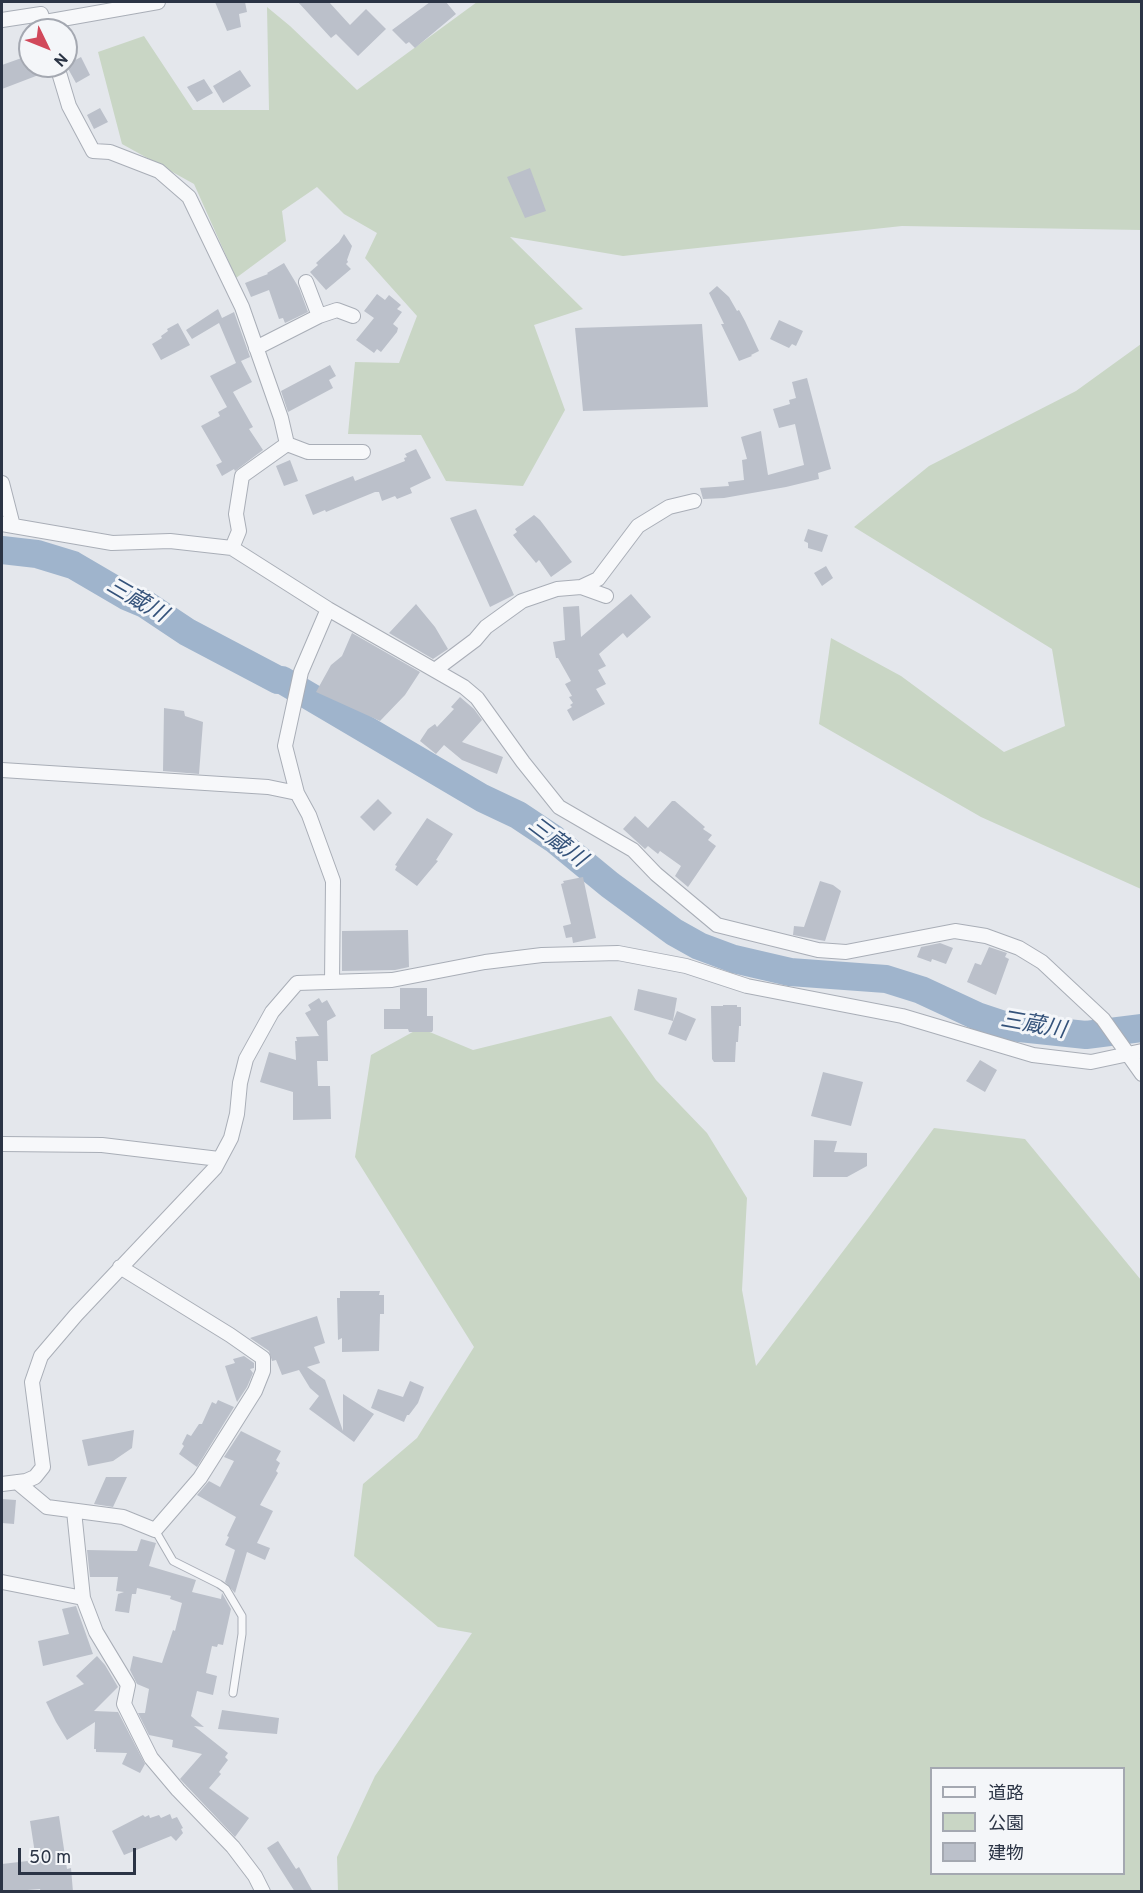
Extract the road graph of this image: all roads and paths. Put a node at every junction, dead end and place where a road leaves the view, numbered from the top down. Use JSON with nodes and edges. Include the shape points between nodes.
{"nodes":[{"id":1,"x":82,"y":2,"type":"edge"},
{"id":2,"x":158,"y":2,"type":"edge"},
{"id":3,"x":84,"y":16,"type":"junction"},
{"id":4,"x":43,"y":18,"type":"edge"},
{"id":5,"x":76,"y":18,"type":"edge"},
{"id":6,"x":2,"y":20,"type":"edge"},
{"id":7,"x":61,"y":78,"type":"edge"},
{"id":8,"x":306,"y":282,"type":"dead end"},
{"id":9,"x":320,"y":316,"type":"junction"},
{"id":10,"x":353,"y":316,"type":"dead end"},
{"id":11,"x":256,"y":348,"type":"junction"},
{"id":12,"x":287,"y":444,"type":"junction"},
{"id":13,"x":363,"y":452,"type":"dead end"},
{"id":14,"x":2,"y":483,"type":"edge"},
{"id":15,"x":694,"y":501,"type":"dead end"},
{"id":16,"x":7,"y":525,"type":"edge"},
{"id":17,"x":232,"y":548,"type":"junction"},
{"id":18,"x":581,"y":587,"type":"junction"},
{"id":19,"x":606,"y":596,"type":"dead end"},
{"id":20,"x":327,"y":609,"type":"junction"},
{"id":21,"x":435,"y":670,"type":"junction"},
{"id":22,"x":2,"y":770,"type":"edge"},
{"id":23,"x":297,"y":793,"type":"junction"},
{"id":24,"x":332,"y":982,"type":"junction"},
{"id":25,"x":1135,"y":1053,"type":"edge"},
{"id":26,"x":1142,"y":1074,"type":"edge"},
{"id":27,"x":2,"y":1144,"type":"edge"},
{"id":28,"x":219,"y":1159,"type":"junction"},
{"id":29,"x":120,"y":1267,"type":"junction"},
{"id":30,"x":16,"y":1482,"type":"junction"},
{"id":31,"x":2,"y":1484,"type":"edge"},
{"id":32,"x":74,"y":1511,"type":"junction"},
{"id":33,"x":154,"y":1530,"type":"junction"},
{"id":34,"x":2,"y":1581,"type":"edge"},
{"id":35,"x":83,"y":1598,"type":"junction"},
{"id":36,"x":233,"y":1693,"type":"dead end"},
{"id":37,"x":263,"y":1892,"type":"edge"}],
"edges":[{"from":1,"to":3,"type":"street"},
{"from":2,"to":3,"type":"street"},
{"from":3,"to":5,"type":"street"},
{"from":4,"to":6,"type":"street","via":[[42,14]]},
{"from":7,"to":11,"type":"street","via":[[69,106],[93,151],[110,152],[159,171],[189,196],[242,307]]},
{"from":8,"to":9,"type":"street"},
{"from":9,"to":10,"type":"street","via":[[337,310]]},
{"from":9,"to":11,"type":"street"},
{"from":11,"to":12,"type":"street"},
{"from":12,"to":13,"type":"street","via":[[308,452]]},
{"from":12,"to":17,"type":"street","via":[[242,476],[236,514],[238,531]]},
{"from":14,"to":16,"type":"street"},
{"from":15,"to":18,"type":"street","via":[[669,507],[638,526],[598,579]]},
{"from":16,"to":17,"type":"street","via":[[112,543],[170,541]]},
{"from":17,"to":20,"type":"street"},
{"from":18,"to":19,"type":"street"},
{"from":18,"to":21,"type":"street","via":[[557,589],[522,601]]},
{"from":20,"to":21,"type":"street"},
{"from":20,"to":23,"type":"street","via":[[301,672],[285,746]]},
{"from":21,"to":25,"type":"street","via":[[477,698],[560,807],[633,850],[717,925],[818,950],[846,952],[955,931],[986,936],[1019,948],[1042,962],[1102,1018],[1115,1038]]},
{"from":22,"to":23,"type":"street","via":[[268,787]]},
{"from":23,"to":24,"type":"street","via":[[333,881]]},
{"from":24,"to":25,"type":"street","via":[[392,980],[542,955],[618,953],[686,966],[747,986],[902,1016],[1033,1055],[1091,1062]]},
{"from":24,"to":28,"type":"street","via":[[297,983],[272,1012],[246,1059],[231,1137]]},
{"from":25,"to":26,"type":"street"},
{"from":27,"to":28,"type":"street","via":[[102,1145]]},
{"from":28,"to":29,"type":"street","via":[[215,1168]]},
{"from":29,"to":30,"type":"street","via":[[41,1356],[32,1382],[43,1467],[35,1478]]},
{"from":29,"to":33,"type":"street","via":[[263,1358],[263,1371],[249,1400],[200,1478]]},
{"from":30,"to":31,"type":"street"},
{"from":30,"to":32,"type":"street","via":[[47,1507]]},
{"from":32,"to":33,"type":"street","via":[[123,1517]]},
{"from":32,"to":35,"type":"street"},
{"from":33,"to":36,"type":"lane","via":[[173,1561],[219,1584],[242,1616]]},
{"from":34,"to":35,"type":"street"},
{"from":35,"to":37,"type":"street","via":[[96,1632],[128,1685],[124,1704],[151,1758],[233,1847]]}]}
